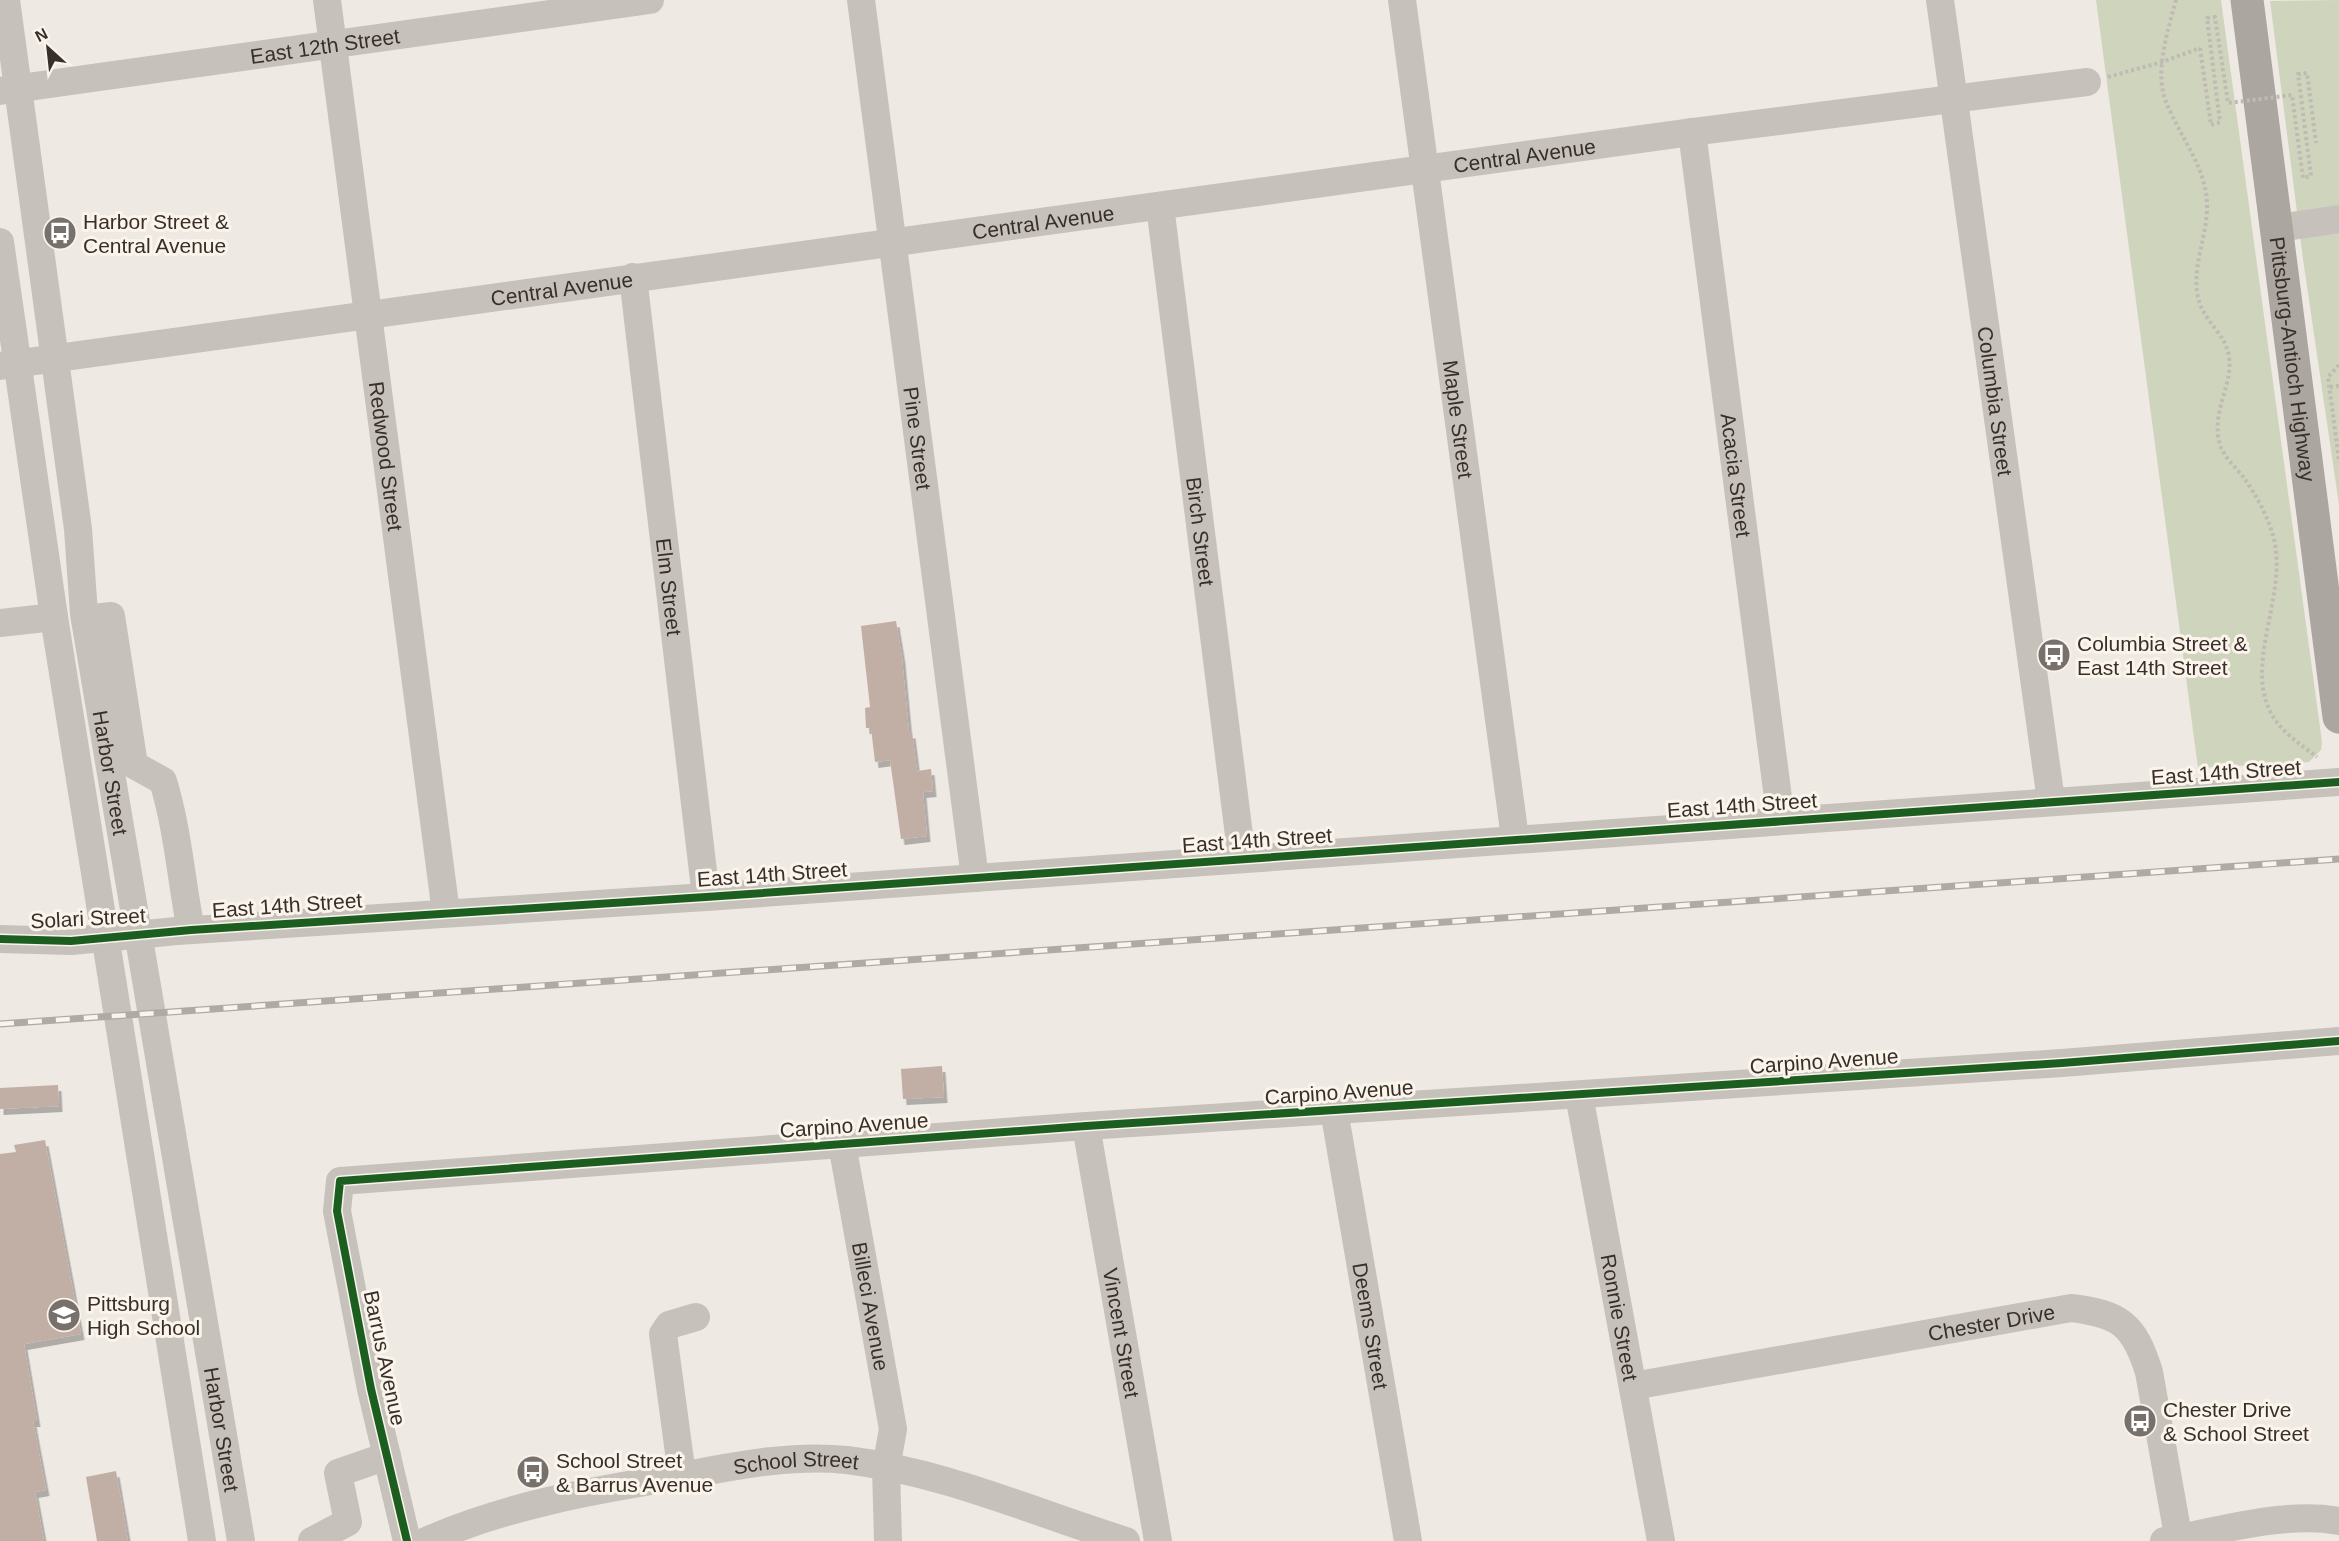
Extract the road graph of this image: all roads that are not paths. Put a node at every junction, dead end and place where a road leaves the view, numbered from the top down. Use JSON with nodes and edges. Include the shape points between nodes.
{"nodes":[{"id":1,"x":6,"y":0,"type":"edge"},
{"id":2,"x":327,"y":0,"type":"edge"},
{"id":3,"x":650,"y":0,"type":"edge"},
{"id":4,"x":861,"y":0,"type":"edge"},
{"id":5,"x":1402,"y":0,"type":"edge"},
{"id":6,"x":1940,"y":0,"type":"edge"},
{"id":7,"x":2247,"y":0,"type":"edge"},
{"id":8,"x":589,"y":4,"type":"edge"},
{"id":9,"x":333,"y":44,"type":"junction"},
{"id":10,"x":2087,"y":82,"type":"road end"},
{"id":11,"x":9,"y":90,"type":"edge"},
{"id":12,"x":1953,"y":98,"type":"junction"},
{"id":13,"x":1692,"y":132,"type":"junction"},
{"id":14,"x":1426,"y":169,"type":"junction"},
{"id":15,"x":1160,"y":206,"type":"junction"},
{"id":16,"x":2339,"y":219,"type":"edge"},
{"id":17,"x":2278,"y":228,"type":"junction"},
{"id":18,"x":0,"y":242,"type":"edge"},
{"id":19,"x":892,"y":242,"type":"junction"},
{"id":20,"x":633,"y":277,"type":"junction"},
{"id":21,"x":368,"y":315,"type":"junction"},
{"id":22,"x":55,"y":361,"type":"junction"},
{"id":23,"x":9,"y":365,"type":"edge"},
{"id":24,"x":54,"y":617,"type":"junction"},
{"id":25,"x":84,"y":619,"type":"junction"},
{"id":26,"x":0,"y":623,"type":"edge"},
{"id":27,"x":2338,"y":699,"type":"edge"},
{"id":28,"x":2339,"y":782,"type":"edge"},
{"id":29,"x":2051,"y":801,"type":"junction"},
{"id":30,"x":1781,"y":821,"type":"junction"},
{"id":31,"x":1515,"y":838,"type":"junction"},
{"id":32,"x":1242,"y":859,"type":"junction"},
{"id":33,"x":975,"y":878,"type":"junction"},
{"id":34,"x":706,"y":897,"type":"junction"},
{"id":35,"x":446,"y":913,"type":"junction"},
{"id":36,"x":184,"y":930,"type":"junction"},
{"id":37,"x":0,"y":939,"type":"edge"},
{"id":38,"x":2339,"y":1041,"type":"edge"},
{"id":39,"x":1579,"y":1095,"type":"junction"},
{"id":40,"x":1334,"y":1110,"type":"junction"},
{"id":41,"x":1086,"y":1126,"type":"junction"},
{"id":42,"x":842,"y":1144,"type":"junction"},
{"id":43,"x":340,"y":1181,"type":"joint"},
{"id":44,"x":696,"y":1317,"type":"dead end"},
{"id":45,"x":1633,"y":1386,"type":"junction"},
{"id":46,"x":387,"y":1456,"type":"junction"},
{"id":47,"x":886,"y":1468,"type":"junction"},
{"id":48,"x":682,"y":1475,"type":"junction"},
{"id":49,"x":2339,"y":1521,"type":"edge"},
{"id":50,"x":437,"y":1539,"type":"edge"},
{"id":51,"x":2174,"y":1540,"type":"edge"},
{"id":52,"x":202,"y":1541,"type":"edge"},
{"id":53,"x":241,"y":1541,"type":"edge"},
{"id":54,"x":312,"y":1541,"type":"edge"},
{"id":55,"x":407,"y":1541,"type":"edge"},
{"id":56,"x":888,"y":1541,"type":"edge"},
{"id":57,"x":1126,"y":1541,"type":"edge"},
{"id":58,"x":1158,"y":1541,"type":"edge"},
{"id":59,"x":1408,"y":1541,"type":"edge"},
{"id":60,"x":1661,"y":1541,"type":"edge"}],
"edges":[{"from":1,"to":11,"type":"street","name":"Harbor Street"},
{"from":2,"to":9,"type":"street","name":"Redwood Street"},
{"from":3,"to":8,"type":"street","name":"East 12th Street"},
{"from":4,"to":19,"type":"street","name":"Pine Street"},
{"from":5,"to":14,"type":"street","name":"Maple Street"},
{"from":6,"to":12,"type":"street","name":"Columbia Street"},
{"from":7,"to":17,"type":"main road","name":"Pittsburg-Antioch Highway"},
{"from":8,"to":9,"type":"street","name":"East 12th Street"},
{"from":9,"to":11,"type":"street","name":"East 12th Street"},
{"from":9,"to":21,"type":"street","name":"Redwood Street"},
{"from":10,"to":12,"type":"street","name":"Central Avenue"},
{"from":11,"to":22,"type":"street","name":"Harbor Street"},
{"from":12,"to":13,"type":"street","name":"Central Avenue"},
{"from":12,"to":29,"type":"street","name":"Columbia Street"},
{"from":13,"to":14,"type":"street","name":"Central Avenue"},
{"from":13,"to":30,"type":"street","name":"Acacia Street"},
{"from":14,"to":15,"type":"street","name":"Central Avenue"},
{"from":14,"to":31,"type":"street","name":"Maple Street"},
{"from":15,"to":19,"type":"street","name":"Central Avenue"},
{"from":15,"to":32,"type":"street","name":"Birch Street"},
{"from":16,"to":17,"type":"street"},
{"from":17,"to":27,"type":"main road","name":"Pittsburg-Antioch Highway"},
{"from":18,"to":23,"type":"street","name":"Harbor Street"},
{"from":19,"to":20,"type":"street","name":"Central Avenue"},
{"from":19,"to":33,"type":"street","name":"Pine Street"},
{"from":20,"to":21,"type":"street","name":"Central Avenue"},
{"from":20,"to":34,"type":"street","name":"Elm Street"},
{"from":21,"to":22,"type":"street","name":"Central Avenue"},
{"from":21,"to":35,"type":"street","name":"Redwood Street"},
{"from":22,"to":23,"type":"street","name":"Central Avenue"},
{"from":22,"to":25,"type":"street","name":"Harbor Street","via":[[78,529]]},
{"from":23,"to":24,"type":"street","name":"Harbor Street"},
{"from":24,"to":26,"type":"street"},
{"from":24,"to":52,"type":"street","name":"Harbor Street"},
{"from":25,"to":36,"type":"street","via":[[111,616],[134,765],[163,782],[175,820]]},
{"from":25,"to":53,"type":"street","name":"Harbor Street"},
{"from":28,"to":29,"type":"street","name":"East 14th Street"},
{"from":29,"to":30,"type":"street","name":"East 14th Street"},
{"from":30,"to":31,"type":"street","name":"East 14th Street"},
{"from":31,"to":32,"type":"street","name":"East 14th Street"},
{"from":32,"to":33,"type":"street","name":"East 14th Street"},
{"from":33,"to":34,"type":"street","name":"East 14th Street"},
{"from":34,"to":35,"type":"street","name":"East 14th Street"},
{"from":35,"to":36,"type":"street","name":"East 14th Street"},
{"from":36,"to":37,"type":"street","name":"Solari Street","bridge":true,"via":[[71,941]]},
{"from":38,"to":39,"type":"street","name":"Carpino Avenue"},
{"from":39,"to":40,"type":"street","name":"Carpino Avenue"},
{"from":39,"to":45,"type":"street","name":"Ronnie Street"},
{"from":40,"to":41,"type":"street","name":"Carpino Avenue"},
{"from":40,"to":59,"type":"street","name":"Deems Street"},
{"from":41,"to":42,"type":"street","name":"Carpino Avenue"},
{"from":41,"to":58,"type":"street","name":"Vincent Street"},
{"from":42,"to":43,"type":"street","name":"Carpino Avenue"},
{"from":42,"to":47,"type":"street","name":"Billeci Avenue","via":[[893,1429]]},
{"from":43,"to":46,"type":"street","name":"Barrus Avenue","via":[[337,1211]]},
{"from":44,"to":48,"type":"street","via":[[669,1325],[663,1334]]},
{"from":45,"to":51,"type":"street","name":"Chester Drive","via":[[2071,1308],[2101,1312],[2125,1324],[2141,1345],[2150,1372]]},
{"from":45,"to":60,"type":"street","name":"Ronnie Street"},
{"from":46,"to":54,"type":"street","via":[[338,1473],[348,1522]]},
{"from":46,"to":55,"type":"street","name":"Barrus Avenue"},
{"from":47,"to":48,"type":"street","name":"School Street","via":[[846,1460],[774,1460]]},
{"from":47,"to":56,"type":"street","name":"Billeci Avenue"},
{"from":47,"to":57,"type":"street","name":"School Street","via":[[940,1478]]},
{"from":48,"to":50,"type":"street","name":"School Street","via":[[541,1503]]},
{"from":49,"to":51,"type":"street","via":[[2291,1518]]}]}
